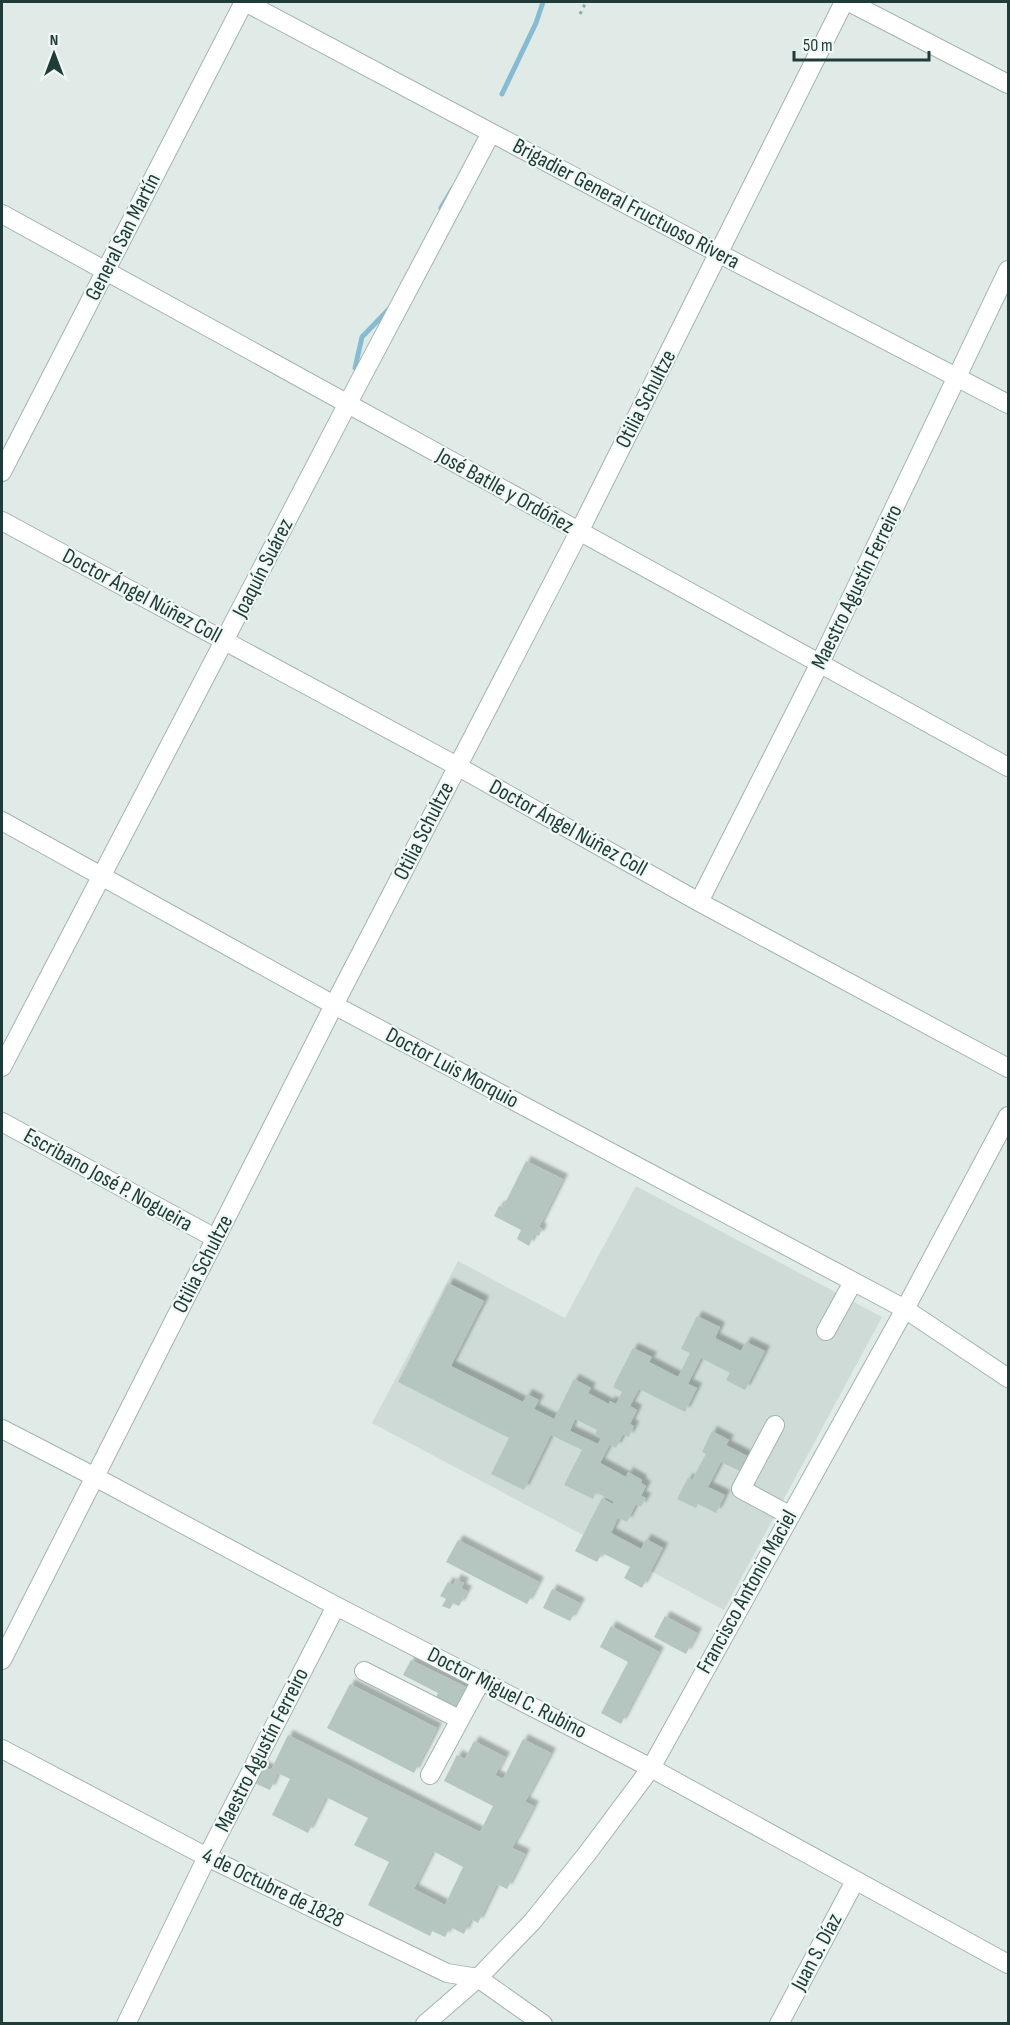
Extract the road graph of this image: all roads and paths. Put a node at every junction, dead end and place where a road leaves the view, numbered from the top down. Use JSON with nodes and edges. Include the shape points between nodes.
{"nodes":[{"id":1,"x":244,"y":2,"type":"edge"},
{"id":2,"x":586,"y":2,"type":"edge"},
{"id":3,"x":844,"y":2,"type":"edge"},
{"id":4,"x":849,"y":2,"type":"edge"},
{"id":5,"x":580,"y":14,"type":"dead end"},
{"id":6,"x":1008,"y":84,"type":"edge"},
{"id":7,"x":491,"y":133,"type":"junction"},
{"id":8,"x":2,"y":214,"type":"edge"},
{"id":9,"x":718,"y":253,"type":"junction"},
{"id":10,"x":106,"y":270,"type":"junction"},
{"id":11,"x":1008,"y":270,"type":"edge"},
{"id":12,"x":959,"y":376,"type":"junction"},
{"id":13,"x":348,"y":403,"type":"junction"},
{"id":14,"x":1008,"y":404,"type":"edge"},
{"id":15,"x":2,"y":472,"type":"edge"},
{"id":16,"x":2,"y":521,"type":"edge"},
{"id":17,"x":579,"y":532,"type":"junction"},
{"id":18,"x":225,"y":640,"type":"junction"},
{"id":19,"x":819,"y":665,"type":"junction"},
{"id":20,"x":457,"y":766,"type":"junction"},
{"id":21,"x":1008,"y":767,"type":"edge"},
{"id":22,"x":2,"y":821,"type":"edge"},
{"id":23,"x":102,"y":876,"type":"junction"},
{"id":24,"x":699,"y":902,"type":"junction"},
{"id":25,"x":334,"y":1005,"type":"junction"},
{"id":26,"x":2,"y":1067,"type":"edge"},
{"id":27,"x":1008,"y":1068,"type":"edge"},
{"id":28,"x":1008,"y":1116,"type":"edge"},
{"id":29,"x":2,"y":1122,"type":"edge"},
{"id":30,"x":215,"y":1238,"type":"junction"},
{"id":31,"x":854,"y":1282,"type":"junction"},
{"id":32,"x":905,"y":1309,"type":"junction"},
{"id":33,"x":826,"y":1331,"type":"dead end"},
{"id":34,"x":1008,"y":1378,"type":"edge"},
{"id":35,"x":775,"y":1425,"type":"dead end"},
{"id":36,"x":2,"y":1429,"type":"edge"},
{"id":37,"x":95,"y":1477,"type":"junction"},
{"id":38,"x":789,"y":1515,"type":"junction"},
{"id":39,"x":336,"y":1606,"type":"junction"},
{"id":40,"x":2,"y":1660,"type":"edge"},
{"id":41,"x":364,"y":1671,"type":"dead end"},
{"id":42,"x":482,"y":1679,"type":"junction"},
{"id":43,"x":459,"y":1719,"type":"junction"},
{"id":44,"x":2,"y":1749,"type":"edge"},
{"id":45,"x":651,"y":1768,"type":"junction"},
{"id":46,"x":430,"y":1774,"type":"dead end"},
{"id":47,"x":207,"y":1857,"type":"junction"},
{"id":48,"x":855,"y":1881,"type":"junction"},
{"id":49,"x":1008,"y":1964,"type":"edge"},
{"id":50,"x":478,"y":1978,"type":"junction"},
{"id":51,"x":126,"y":2024,"type":"edge"},
{"id":52,"x":425,"y":2024,"type":"edge"},
{"id":53,"x":543,"y":2024,"type":"edge"},
{"id":54,"x":779,"y":2024,"type":"edge"}],
"edges":[{"from":1,"to":7,"type":"street","name":"Brigadier General Fructuoso Rivera"},
{"from":1,"to":10,"type":"street","name":"General San Martín"},
{"from":2,"to":5,"type":"path"},
{"from":3,"to":9,"type":"street","name":"Otilia Schultze"},
{"from":4,"to":6,"type":"street"},
{"from":7,"to":9,"type":"street","name":"Brigadier General Fructuoso Rivera"},
{"from":7,"to":13,"type":"street","name":"Joaquín Suárez"},
{"from":8,"to":10,"type":"street","name":"José Batlle y Ordóñez"},
{"from":9,"to":12,"type":"street","name":"Brigadier General Fructuoso Rivera"},
{"from":9,"to":17,"type":"street","name":"Otilia Schultze"},
{"from":10,"to":13,"type":"street","name":"José Batlle y Ordóñez"},
{"from":10,"to":15,"type":"street","name":"General San Martín"},
{"from":11,"to":12,"type":"street","name":"Maestro Agustín Ferreiro"},
{"from":12,"to":14,"type":"street","name":"Brigadier General Fructuoso Rivera"},
{"from":12,"to":19,"type":"street","name":"Maestro Agustín Ferreiro"},
{"from":13,"to":17,"type":"street","name":"José Batlle y Ordóñez"},
{"from":13,"to":18,"type":"street","name":"Joaquín Suárez"},
{"from":16,"to":18,"type":"street","name":"Doctor Ángel Núñez Coll"},
{"from":17,"to":19,"type":"street","name":"José Batlle y Ordóñez"},
{"from":17,"to":20,"type":"street","name":"Otilia Schultze"},
{"from":18,"to":20,"type":"street","name":"Doctor Ángel Núñez Coll"},
{"from":18,"to":23,"type":"street","name":"Joaquín Suárez"},
{"from":19,"to":21,"type":"street","name":"José Batlle y Ordóñez"},
{"from":19,"to":24,"type":"street","name":"Maestro Agustín Ferreiro"},
{"from":20,"to":24,"type":"street","name":"Doctor Ángel Núñez Coll"},
{"from":20,"to":25,"type":"street","name":"Otilia Schultze"},
{"from":22,"to":23,"type":"street","name":"Doctor Luis Morquio"},
{"from":23,"to":25,"type":"street","name":"Doctor Luis Morquio"},
{"from":23,"to":26,"type":"street","name":"Joaquín Suárez"},
{"from":24,"to":27,"type":"street","name":"Doctor Ángel Núñez Coll"},
{"from":25,"to":30,"type":"street","name":"Otilia Schultze"},
{"from":25,"to":31,"type":"street","name":"Doctor Luis Morquio"},
{"from":28,"to":32,"type":"street","name":"Francisco Antonio Maciel"},
{"from":29,"to":30,"type":"street","name":"Escribano José P. Nogueira"},
{"from":30,"to":37,"type":"street","name":"Otilia Schultze"},
{"from":31,"to":32,"type":"street","name":"Doctor Luis Morquio"},
{"from":31,"to":33,"type":"street"},
{"from":32,"to":34,"type":"street","name":"Doctor Luis Morquio"},
{"from":32,"to":38,"type":"street","name":"Francisco Antonio Maciel"},
{"from":35,"to":38,"type":"street","via":[[741,1490]]},
{"from":36,"to":37,"type":"street","name":"Doctor Miguel C. Rubino"},
{"from":37,"to":39,"type":"street","name":"Doctor Miguel C. Rubino"},
{"from":37,"to":40,"type":"street","name":"Otilia Schultze"},
{"from":38,"to":45,"type":"street","name":"Francisco Antonio Maciel"},
{"from":39,"to":42,"type":"street","name":"Doctor Miguel C. Rubino"},
{"from":39,"to":47,"type":"street","name":"Maestro Agustín Ferreiro"},
{"from":41,"to":43,"type":"street"},
{"from":42,"to":43,"type":"street"},
{"from":42,"to":45,"type":"street","name":"Doctor Miguel C. Rubino"},
{"from":43,"to":46,"type":"street"},
{"from":44,"to":47,"type":"street","name":"4 de Octubre de 1828"},
{"from":45,"to":48,"type":"street","name":"Doctor Miguel C. Rubino"},
{"from":45,"to":50,"type":"street","name":"Francisco Antonio Maciel","via":[[532,1922]]},
{"from":47,"to":50,"type":"street","name":"4 de Octubre de 1828","via":[[447,1973]]},
{"from":47,"to":51,"type":"street","name":"Maestro Agustín Ferreiro"},
{"from":48,"to":49,"type":"street","name":"Doctor Miguel C. Rubino"},
{"from":48,"to":54,"type":"street","name":"Juan S. Díaz"},
{"from":50,"to":52,"type":"street","name":"Francisco Antonio Maciel"},
{"from":50,"to":53,"type":"street","name":"4 de Octubre de 1828"}]}
